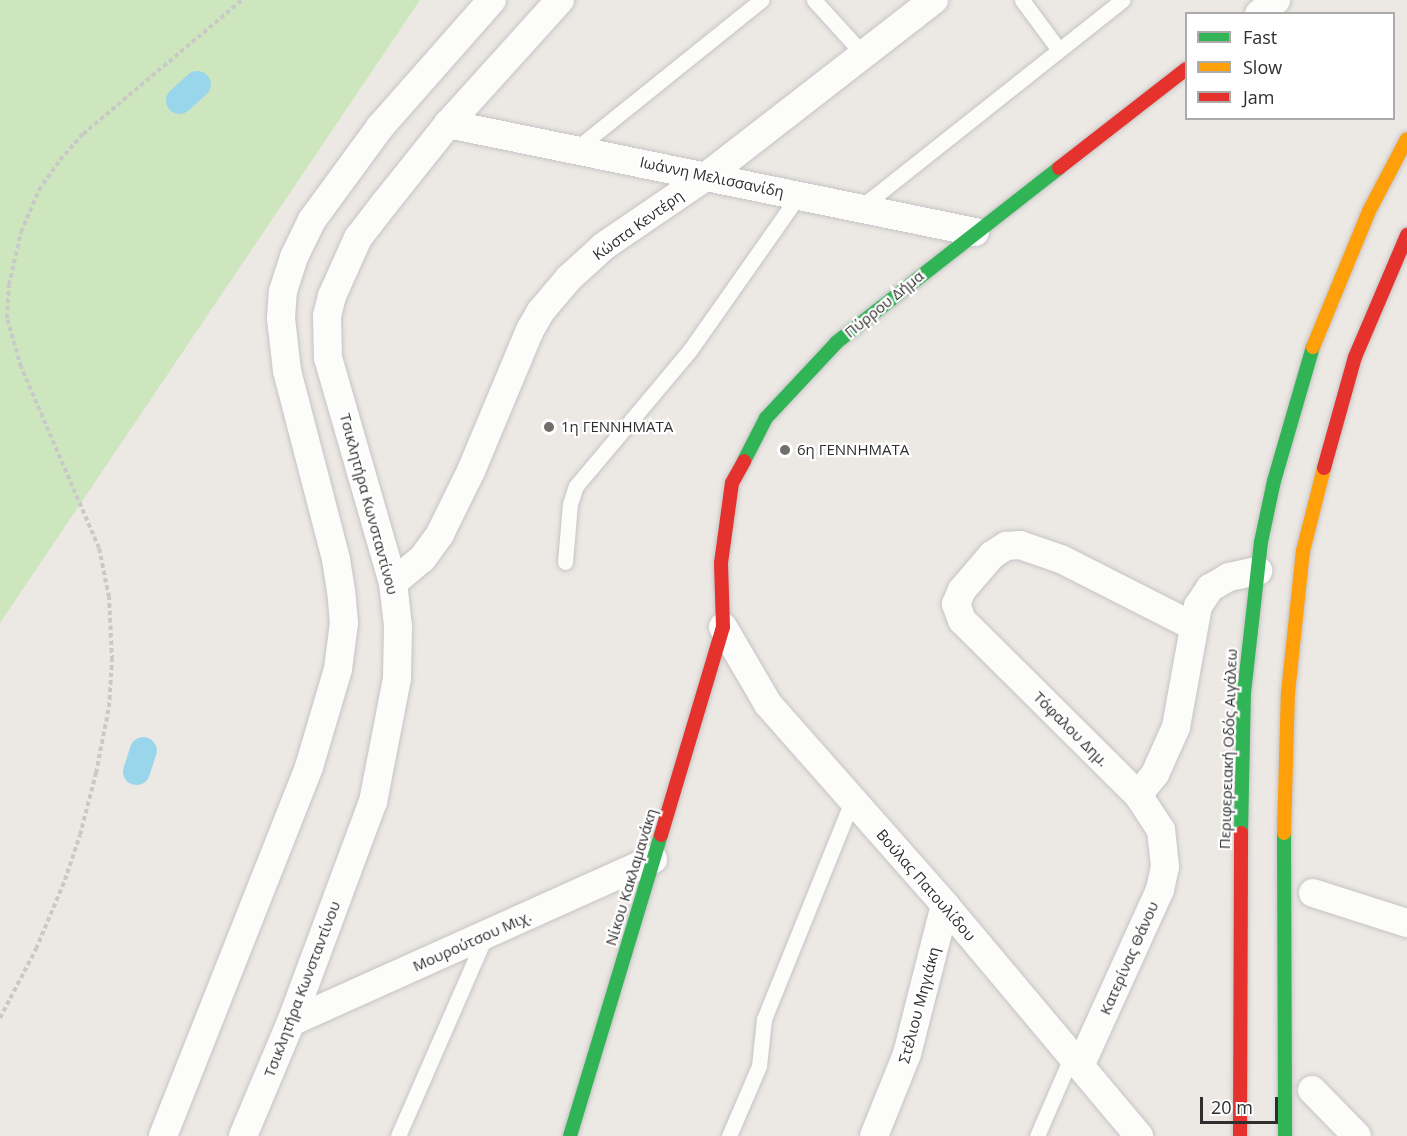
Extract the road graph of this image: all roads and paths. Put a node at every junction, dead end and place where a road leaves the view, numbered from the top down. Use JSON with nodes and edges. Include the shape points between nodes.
{"nodes":[{"id":1,"x":242,"y":0,"type":"edge"},
{"id":2,"x":492,"y":0,"type":"edge"},
{"id":3,"x":560,"y":0,"type":"edge"},
{"id":4,"x":761,"y":0,"type":"edge"},
{"id":5,"x":814,"y":0,"type":"edge"},
{"id":6,"x":934,"y":0,"type":"edge"},
{"id":7,"x":1022,"y":0,"type":"edge"},
{"id":8,"x":1122,"y":0,"type":"edge"},
{"id":9,"x":1276,"y":0,"type":"edge"},
{"id":10,"x":1261,"y":12,"type":"edge"},
{"id":11,"x":1059,"y":50,"type":"junction"},
{"id":12,"x":862,"y":54,"type":"junction"},
{"id":13,"x":1185,"y":70,"type":"edge"},
{"id":14,"x":448,"y":124,"type":"junction"},
{"id":15,"x":1407,"y":139,"type":"edge"},
{"id":16,"x":576,"y":149,"type":"junction"},
{"id":17,"x":708,"y":175,"type":"junction"},
{"id":18,"x":799,"y":195,"type":"junction"},
{"id":19,"x":860,"y":208,"type":"junction"},
{"id":20,"x":975,"y":232,"type":"junction"},
{"id":21,"x":1407,"y":235,"type":"edge"},
{"id":22,"x":565,"y":562,"type":"dead end"},
{"id":23,"x":1258,"y":571,"type":"junction"},
{"id":24,"x":393,"y":583,"type":"junction"},
{"id":25,"x":1193,"y":626,"type":"junction"},
{"id":26,"x":723,"y":627,"type":"junction"},
{"id":27,"x":1137,"y":795,"type":"junction"},
{"id":28,"x":852,"y":801,"type":"junction"},
{"id":29,"x":1165,"y":849,"type":"joint"},
{"id":30,"x":653,"y":860,"type":"junction"},
{"id":31,"x":1313,"y":892,"type":"dead end"},
{"id":32,"x":945,"y":905,"type":"junction"},
{"id":33,"x":1407,"y":923,"type":"edge"},
{"id":34,"x":486,"y":935,"type":"junction"},
{"id":35,"x":0,"y":1018,"type":"edge"},
{"id":36,"x":291,"y":1022,"type":"junction"},
{"id":37,"x":1076,"y":1059,"type":"junction"},
{"id":38,"x":1312,"y":1090,"type":"dead end"},
{"id":39,"x":163,"y":1136,"type":"edge"},
{"id":40,"x":243,"y":1136,"type":"edge"},
{"id":41,"x":398,"y":1136,"type":"edge"},
{"id":42,"x":570,"y":1136,"type":"edge"},
{"id":43,"x":729,"y":1136,"type":"edge"},
{"id":44,"x":874,"y":1136,"type":"edge"},
{"id":45,"x":1037,"y":1136,"type":"edge"},
{"id":46,"x":1139,"y":1136,"type":"edge"},
{"id":47,"x":1240,"y":1136,"type":"edge"},
{"id":48,"x":1285,"y":1136,"type":"edge"},
{"id":49,"x":1357,"y":1136,"type":"edge"}],
"edges":[{"from":1,"to":35,"type":"path","via":[[83,134],[39,190],[21,232],[9,285],[7,318],[21,367],[99,548],[109,597],[112,660],[106,718],[80,835],[36,949]]},
{"from":2,"to":39,"type":"street","via":[[380,128],[312,220],[283,291],[281,318],[287,371],[341,591],[344,623],[338,669],[309,767]]},
{"from":3,"to":14,"type":"street","name":"Τσικλητήρα Κωνσταντίνου"},
{"from":4,"to":16,"type":"lane"},
{"from":5,"to":12,"type":"lane"},
{"from":6,"to":12,"type":"street","name":"Κώστα Κεντέρη"},
{"from":7,"to":11,"type":"lane"},
{"from":8,"to":11,"type":"lane"},
{"from":9,"to":10,"type":"street"},
{"from":11,"to":19,"type":"lane"},
{"from":12,"to":17,"type":"street","name":"Κώστα Κεντέρη"},
{"from":13,"to":20,"type":"main road","name":"Πύρρου Δήμα"},
{"from":14,"to":16,"type":"street","name":"Ιωάννη Μελισσανίδη"},
{"from":14,"to":24,"type":"street","name":"Τσικλητήρα Κωνσταντίνου","via":[[358,238],[327,316],[328,358]]},
{"from":15,"to":23,"type":"main road","name":"Περιφερειακή Οδός Αιγάλεω","via":[[1370,211],[1315,342],[1274,482]]},
{"from":16,"to":17,"type":"street","name":"Ιωάννη Μελισσανίδη"},
{"from":17,"to":18,"type":"street","name":"Ιωάννη Μελισσανίδη"},
{"from":17,"to":24,"type":"street","name":"Κώστα Κεντέρη","via":[[604,246],[569,278],[542,311],[530,330],[440,534],[422,560]]},
{"from":18,"to":19,"type":"street","name":"Ιωάννη Μελισσανίδη"},
{"from":18,"to":22,"type":"lane","via":[[690,350],[576,486],[570,504]]},
{"from":19,"to":20,"type":"street","name":"Ιωάννη Μελισσανίδη"},
{"from":20,"to":26,"type":"main road","name":"Πύρρου Δήμα","via":[[837,342],[766,418],[732,483],[721,563]]},
{"from":21,"to":48,"type":"main road","via":[[1355,357],[1303,551],[1288,693],[1284,780]]},
{"from":23,"to":25,"type":"street","via":[[1229,577],[1210,588],[1198,606]]},
{"from":23,"to":47,"type":"main road","name":"Περιφερειακή Οδός Αιγάλεω","via":[[1244,693]]},
{"from":24,"to":36,"type":"street","name":"Τσικλητήρα Κωνσταντίνου","via":[[398,626],[397,678],[373,801]]},
{"from":25,"to":27,"type":"street","via":[[1176,727],[1155,774]]},
{"from":25,"to":27,"type":"street","name":"Τόφαλου Δημ.","via":[[1061,559],[1020,545],[1006,546],[992,555],[962,590],[956,604],[962,620]]},
{"from":26,"to":28,"type":"street","name":"Βούλας Πατουλίδου","via":[[768,704]]},
{"from":26,"to":30,"type":"main road","name":"Νίκου Κακλαμανάκη"},
{"from":27,"to":29,"type":"street","name":"Τόφαλου Δημ.","via":[[1161,830]]},
{"from":28,"to":32,"type":"street","name":"Βούλας Πατουλίδου"},
{"from":28,"to":43,"type":"lane","via":[[764,1019],[759,1066]]},
{"from":29,"to":37,"type":"street","name":"Κατερίνας Θάνου","via":[[1160,890]]},
{"from":30,"to":34,"type":"street","name":"Μουρούτσου Μιχ."},
{"from":30,"to":42,"type":"main road","name":"Νίκου Κακλαμανάκη"},
{"from":31,"to":33,"type":"street"},
{"from":32,"to":37,"type":"street","name":"Βούλας Πατουλίδου"},
{"from":32,"to":44,"type":"street","name":"Στέλιου Μηγιάκη","via":[[907,1054]]},
{"from":34,"to":36,"type":"street","name":"Μουρούτσου Μιχ."},
{"from":34,"to":41,"type":"lane"},
{"from":36,"to":40,"type":"street","name":"Τσικλητήρα Κωνσταντίνου"},
{"from":37,"to":45,"type":"lane"},
{"from":37,"to":46,"type":"street","name":"Βούλας Πατουλίδου"},
{"from":38,"to":49,"type":"street"}]}
